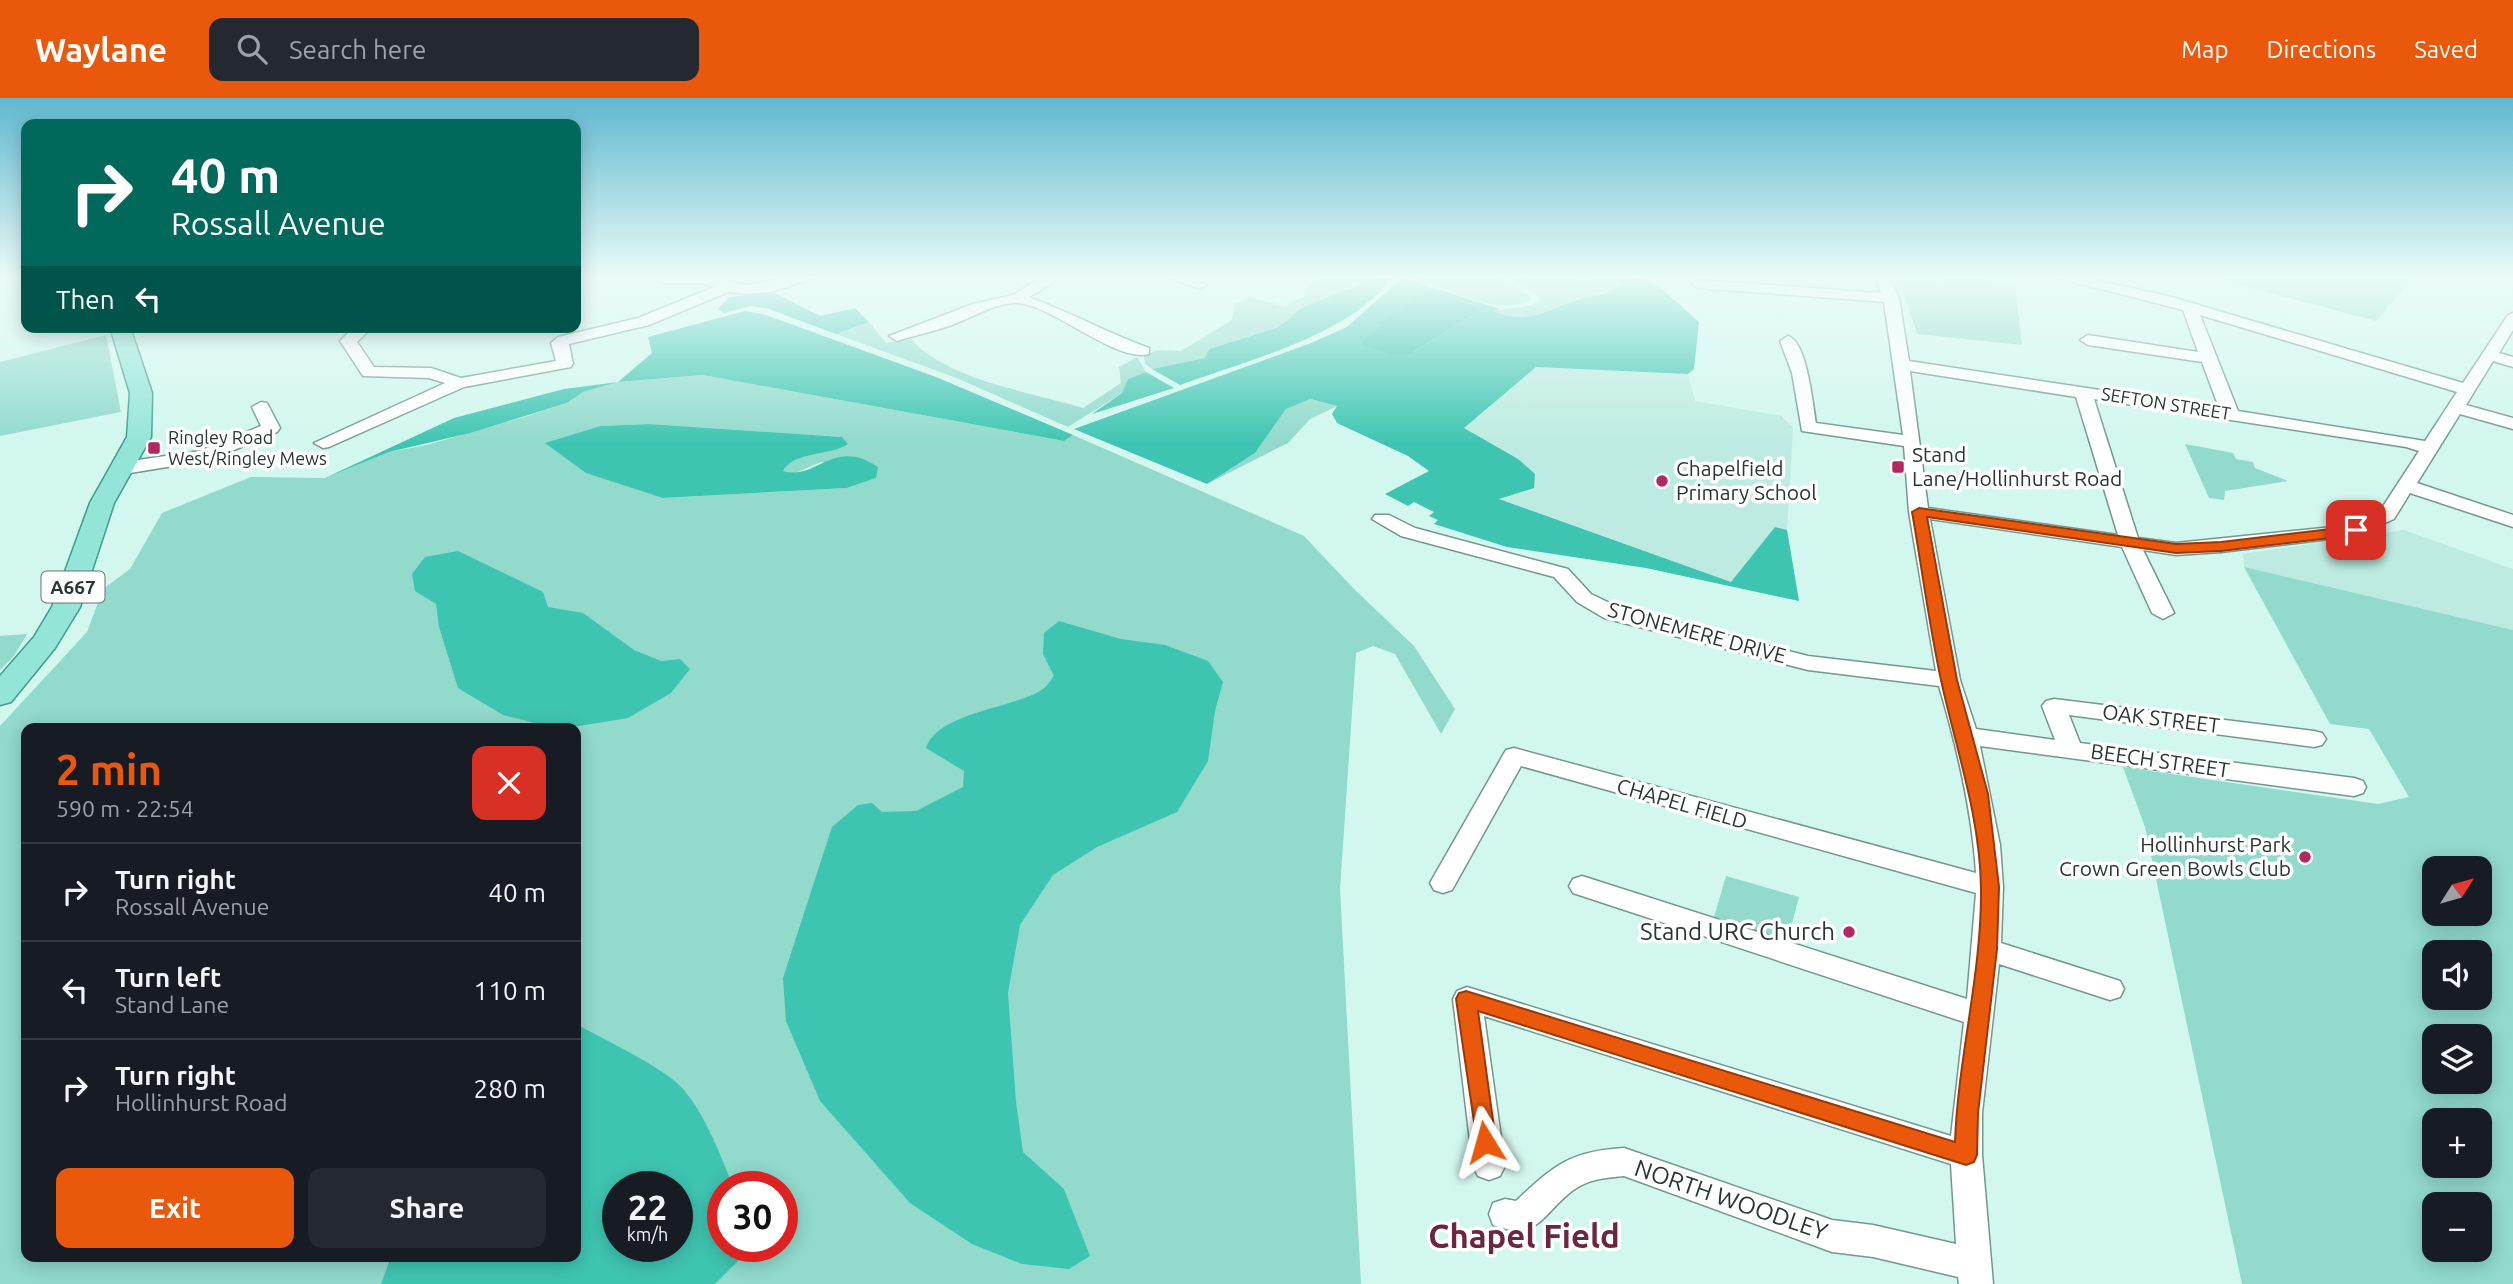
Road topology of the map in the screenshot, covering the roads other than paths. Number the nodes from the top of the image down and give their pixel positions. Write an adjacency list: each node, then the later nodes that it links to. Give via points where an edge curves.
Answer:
1 (600, 332): 18 (street, via 559,343 572,363)
2 (910, 332): 10 (street)
3 (1092, 332): 13 (street)
4 (1895, 332): 17 (street)
5 (2198, 332): 15 (street)
6 (2277, 332): 19 (street)
7 (2504, 332): 14 (street)
8 (122, 333): 28 (main road, A667, via 141,393 139,437)
9 (357, 333): 18 (street, via 348,341 369,372 432,373)
10 (897, 336)
11 (2088, 340): 15 (street)
12 (1788, 341): 26 (street, via 1800,373 1808,427)
13 (1143, 351)
14 (2489, 355): 16 (street); 19 (street)
15 (2206, 358): 23 (street)
16 (2513, 362)
17 (1901, 365): 20 (street, SEFTON STREET); 26 (street)
18 (460, 383): 25 (street)
19 (2468, 390): 22 (street)
20 (2083, 392): 23 (street, SEFTON STREET); 33 (street)
21 (261, 407): 28 (street, via 271,428 204,456)
22 (2455, 407): 24 (street); 27 (street)
23 (2230, 414): 27 (street, SEFTON STREET)
24 (2513, 424)
25 (328, 438)
26 (1913, 442): 30 (street)
27 (2429, 448): 29 (street)
28 (124, 468): 36 (main road, A667, via 102,503 66,607 45,642)
29 (2407, 486): 32 (street); 33 (street, via 2387,515 2356,530 2221,547 2176,549)
30 (1919, 512): 33 (street); 35 (street)
31 (1382, 519): 35 (street, STONEMERE DRIVE, via 1408,532 1561,573 1584,598 1612,613 1808,663)
32 (2513, 521)
33 (2130, 543): 34 (street)
34 (2163, 613)
35 (1949, 680): 37 (street)
36 (0, 695)
37 (1966, 736): 39 (street, BEECH STREET); 43 (street, via 1979,794)
38 (2314, 739): 39 (street, OAK STREET, via 2054,706)
39 (2070, 749): 40 (street, BEECH STREET)
40 (2354, 787)
41 (1443, 883): 43 (street, CHAPEL FIELD, via 1514,756)
42 (1582, 886): 46 (street)
43 (1990, 887): 44 (street)
44 (1987, 949): 45 (street); 46 (street)
45 (2110, 989)
46 (1979, 1015): 47 (street)
47 (1966, 1155): 48 (street, via 1466,999); 50 (street)
48 (1489, 1166)
49 (1504, 1214): 50 (street, NORTH WOODLEY, via 1522,1217 1561,1180 1591,1164 1624,1162 1832,1236 1873,1241)
50 (1975, 1274)

